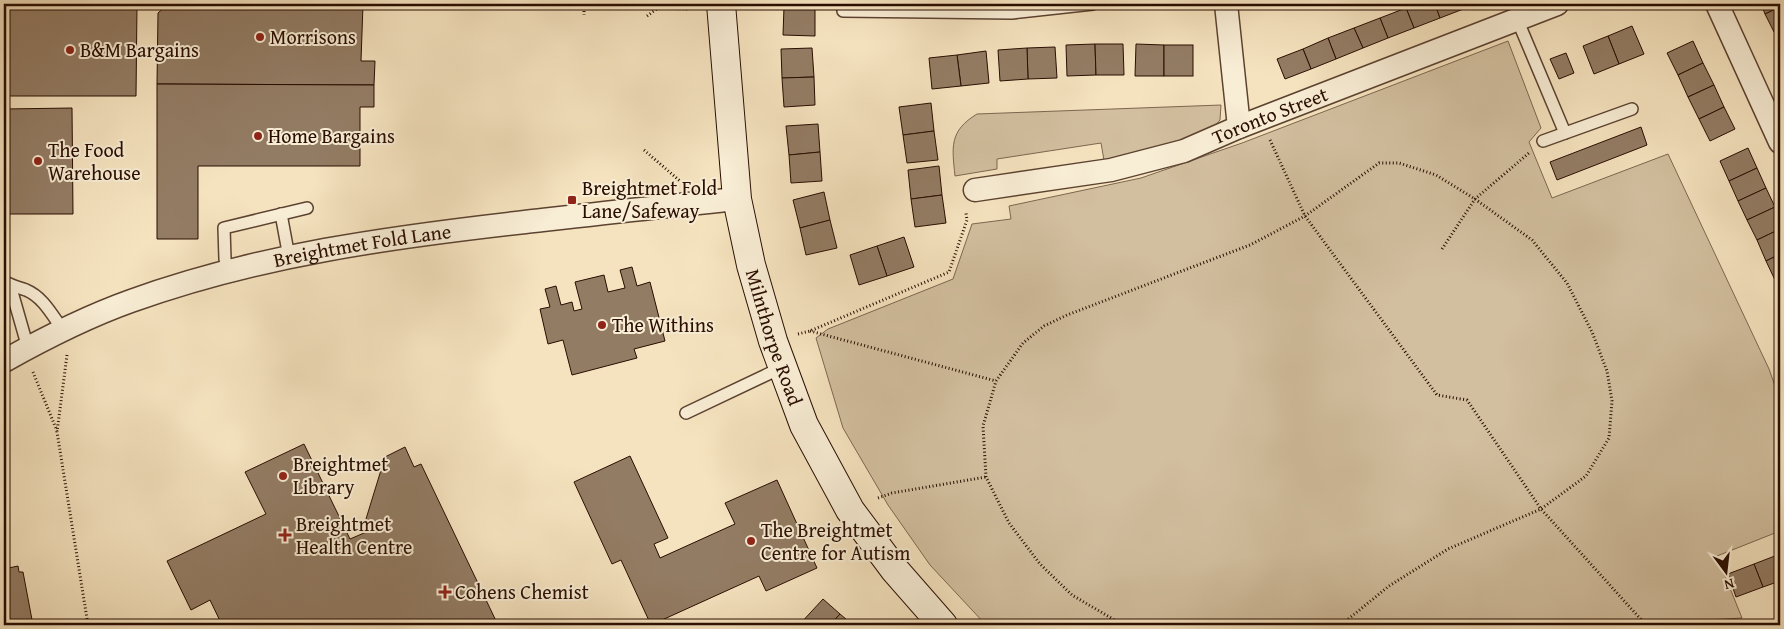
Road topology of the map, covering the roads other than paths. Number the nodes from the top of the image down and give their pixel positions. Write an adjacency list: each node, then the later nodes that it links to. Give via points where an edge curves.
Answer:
1 (721, 4): 11 (street, Milnthorpe Road)
2 (740, 4): 11 (street)
3 (1093, 4): 8 (lane)
4 (1227, 4): 13 (street)
5 (1557, 4): 10 (street, Toronto Street)
6 (1716, 4): 16 (street)
7 (700, 6): 11 (street)
8 (1012, 8): 9 (lane)
9 (843, 10)
10 (1517, 19): 13 (street, Toronto Street); 14 (lane)
11 (726, 74): 18 (street, Milnthorpe Road)
12 (1632, 109): 14 (lane)
13 (1239, 127): 17 (street, Toronto Street, via 1184,151 1111,170)
14 (1565, 133): 15 (lane)
15 (1543, 141)
16 (1780, 142)
17 (975, 190)
18 (737, 199): 21 (street, Breightmet Fold Lane, via 421,233); 27 (street, Milnthorpe Road, via 751,265)
19 (307, 208): 20 (lane)
20 (281, 214): 21 (lane); 22 (lane, via 224,228)
21 (289, 257): 22 (street, Breightmet Fold Lane)
22 (228, 271): 24 (street, Breightmet Fold Lane, via 129,301)
23 (7, 283): 24 (lane, via 41,299); 25 (lane)
24 (68, 327): 25 (street, Breightmet Fold Lane)
25 (30, 358): 26 (street, Breightmet Fold Lane)
26 (4, 361)
27 (783, 367): 28 (lane); 29 (street, Milnthorpe Road, via 804,426 850,510)
28 (686, 413)
29 (940, 624)

